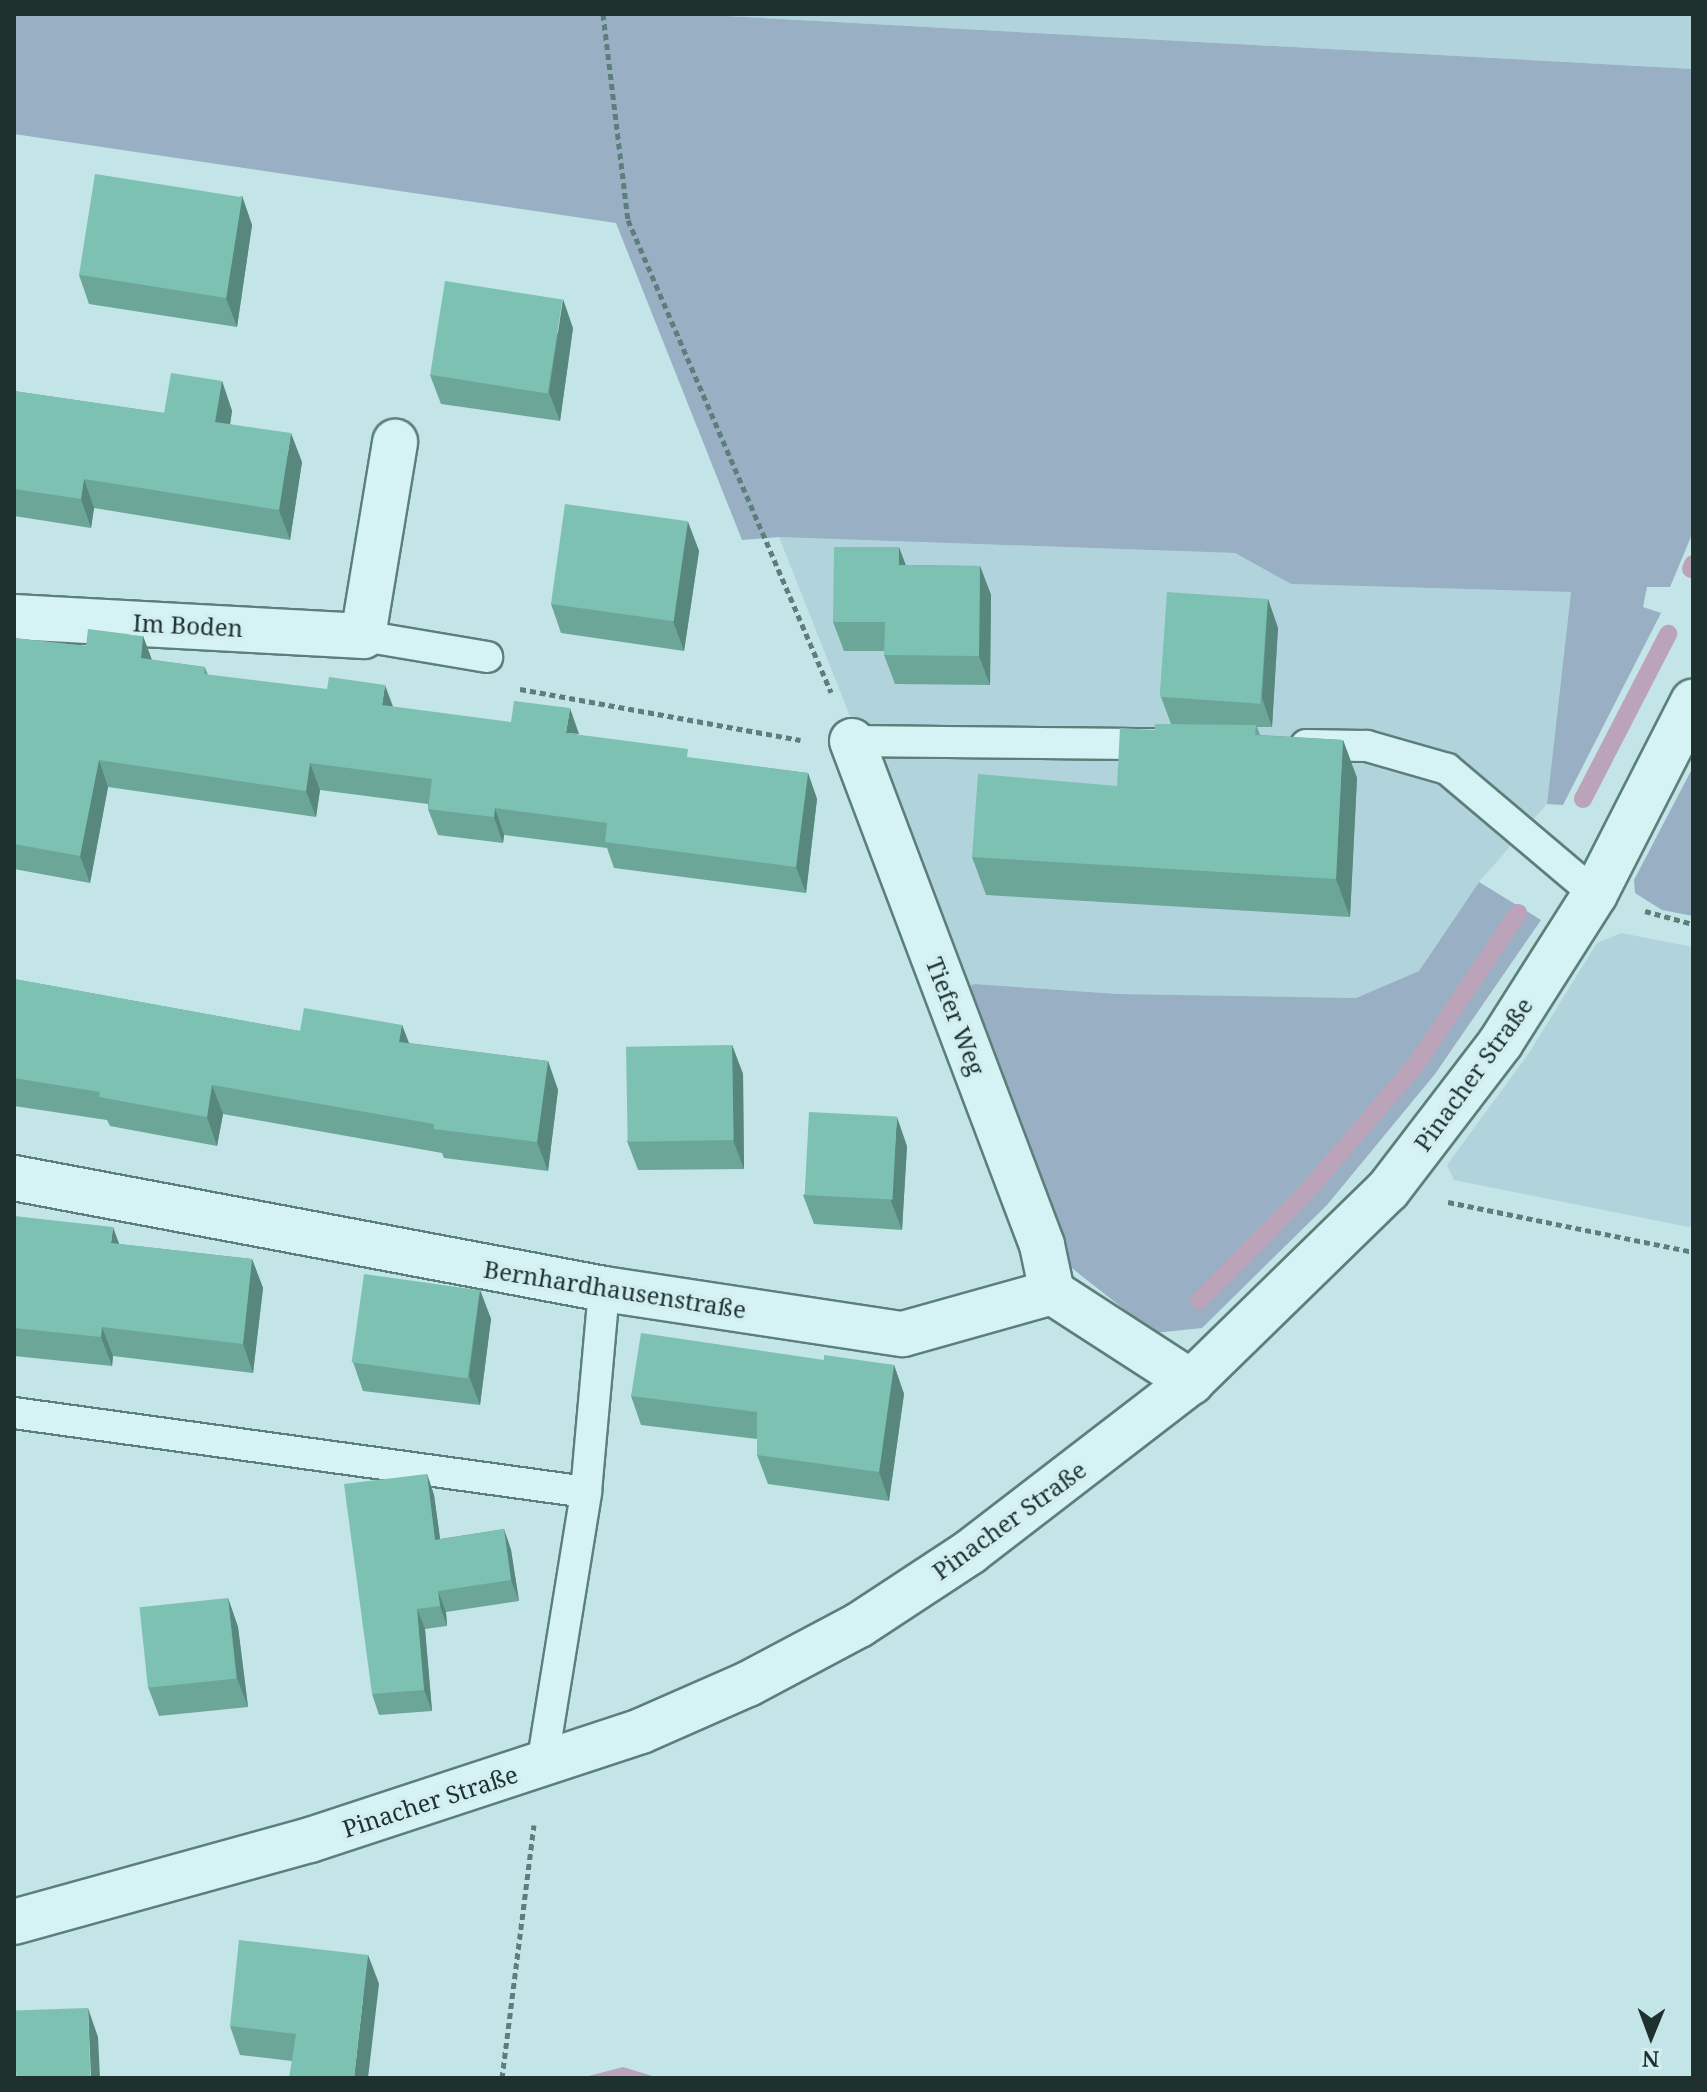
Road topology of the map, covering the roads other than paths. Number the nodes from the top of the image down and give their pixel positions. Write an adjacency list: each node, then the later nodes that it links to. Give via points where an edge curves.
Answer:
1 (395, 442): 3 (street)
2 (14, 617): 3 (street, Im Boden)
3 (363, 636): 4 (lane, Im Boden)
4 (487, 657)
5 (1693, 702): 9 (street, Pinacher Straße)
6 (852, 741): 7 (lane); 12 (street, Tiefer Weg, via 1042,1245)
7 (1195, 744)
8 (1273, 745): 9 (lane, via 1367,746 1447,769)
9 (1595, 894): 13 (street, Pinacher Straße, via 1501,1042 1388,1190)
10 (14, 1178): 11 (street, Bernhardhausenstraße)
11 (604, 1289): 12 (street, Bernhardhausenstraße, via 903,1334); 15 (lane)
12 (1052, 1292): 13 (street)
13 (1191, 1382): 16 (street, Pinacher Straße, via 970,1552 859,1625 748,1684 641,1731)
14 (14, 1413): 15 (lane)
15 (586, 1492): 16 (lane)
16 (542, 1765): 17 (street, Pinacher Straße, via 310,1840)
17 (14, 1922)

